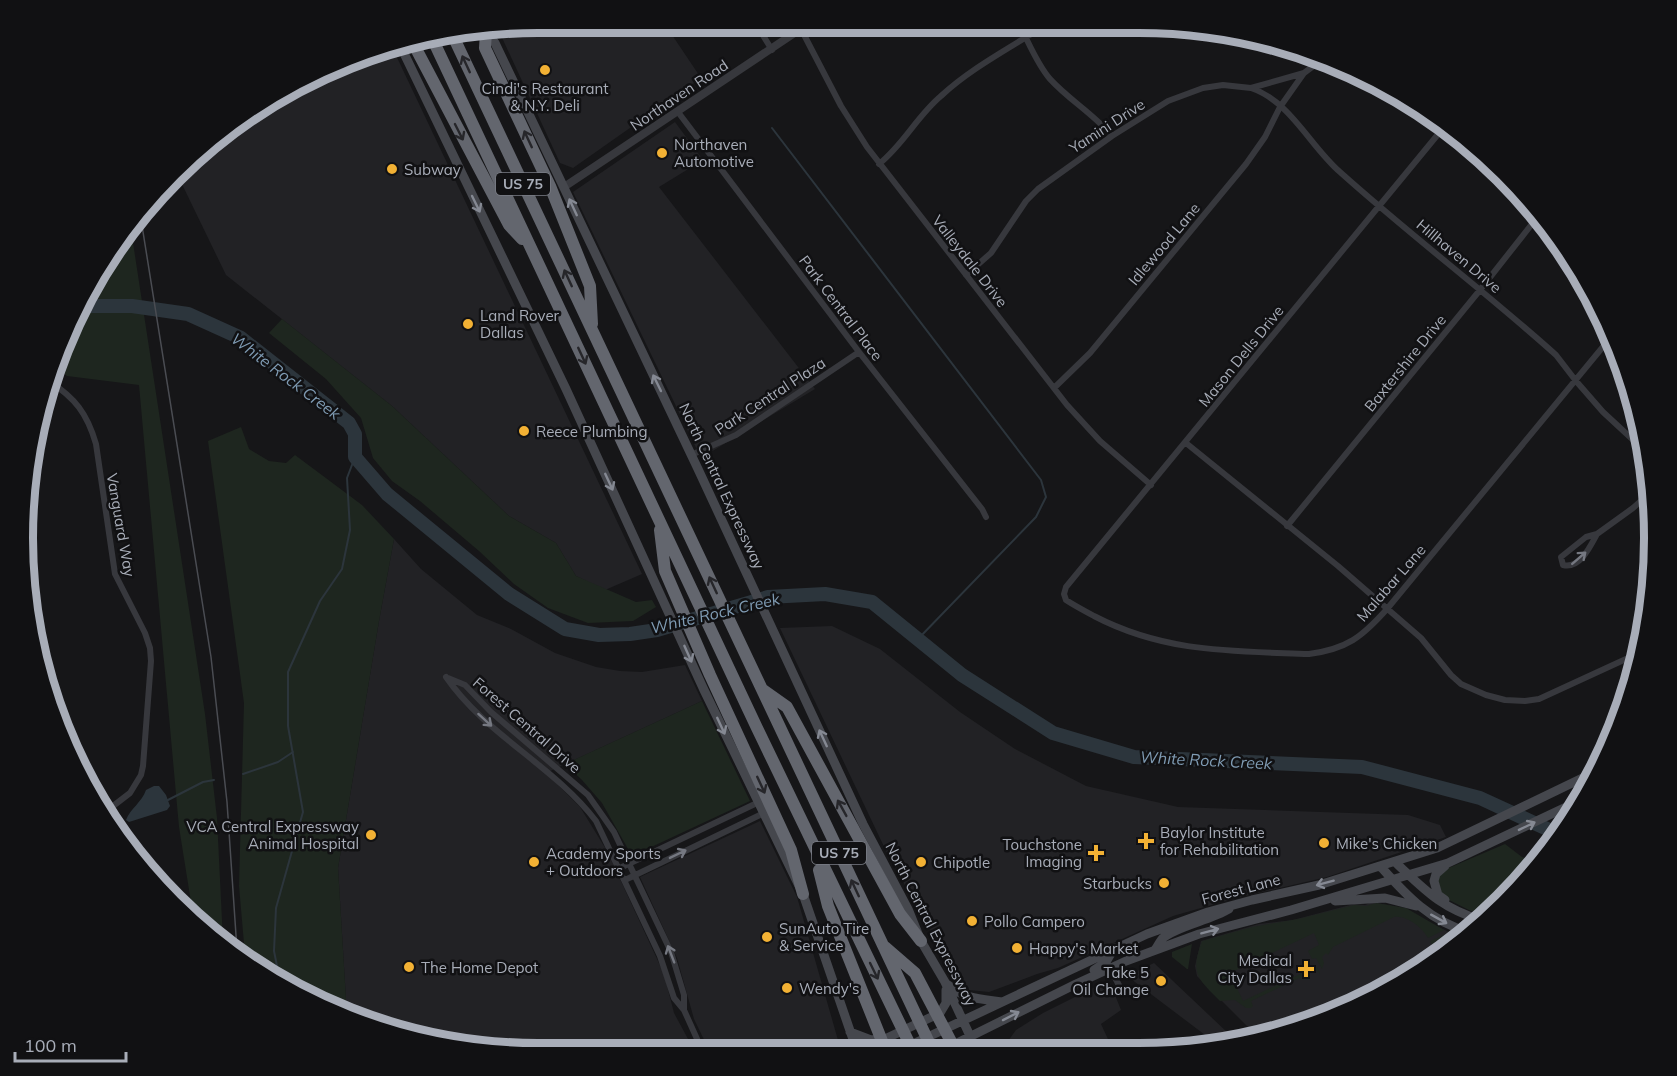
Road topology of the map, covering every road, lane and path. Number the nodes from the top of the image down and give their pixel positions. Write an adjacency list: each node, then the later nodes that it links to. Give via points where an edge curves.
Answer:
1 (762, 33): 12 (street)
2 (796, 33): 12 (street, Northaven Road)
3 (808, 33): 21 (street, Valleydale Drive, via 841,106)
4 (1024, 33): 8 (street)
5 (1034, 33): 8 (street)
6 (489, 35): 22 (main road, North Central Expressway)
7 (486, 36): 28 (highway, one-way to 7, via 590,286 550,186 485,48)
8 (1026, 38): 20 (street, via 1048,77); 21 (street, via 942,95)
9 (455, 40): 28 (highway, US 75, one-way to 9)
10 (434, 44): 25 (highway, US 75)
11 (416, 48): 25 (highway, one-way to 25, via 509,225)
12 (772, 50): 18 (street, Northaven Road)
13 (403, 51): 50 (main road, one-way to 50, via 566,389)
14 (1315, 65): 15 (street, Yamini Drive)
15 (1304, 73): 16 (street, Yamini Drive); 17 (street, Yamini Drive)
16 (1251, 88): 17 (street, Hillhaven Drive); 20 (street, Yamini Drive, via 1223,85 1185,93)
17 (1280, 107): 23 (street, Hillhaven Drive, via 1331,164); 33 (street, Idlewood Lane, via 1250,159 1090,352)
18 (678, 112): 22 (street, Northaven Road); 30 (street, Park Central Place)
19 (1440, 132): 23 (street, Mason Dells Drive)
20 (1112, 136): 26 (street, Yamini Drive, via 1038,189 991,253)
21 (879, 164): 26 (street, Valleydale Drive)
22 (564, 187): 36 (main road, North Central Expressway, one-way to 22)
23 (1380, 206): 27 (street, Hillhaven Drive); 34 (street, Mason Dells Drive)
24 (1533, 222): 27 (street, Baxtershire Drive)
25 (530, 246): 39 (highway, US 75, one-way to 39)
26 (966, 275): 33 (street, Valleydale Drive)
27 (1480, 290): 31 (street, Hillhaven Drive, via 1556,355); 41 (street, Baxtershire Drive)
28 (593, 331): 46 (highway, US 75, one-way to 28)
29 (1605, 344): 31 (street, Malabar Lane)
30 (859, 352): 36 (street, Park Central Plaza, via 736,435); 40 (street, Park Central Place)
31 (1576, 381): 35 (street, Hillhaven Drive); 44 (street, Malabar Lane)
32 (56, 387): 51 (street, Vanguard Way, via 76,403 91,426 115,574 150,648 143,766 137,783)
33 (1054, 388): 37 (street, Valleydale Drive, via 1100,441)
34 (1186, 442): 37 (street, Mason Dells Drive); 41 (street)
35 (1634, 442)
36 (691, 455): 71 (main road, North Central Expressway, one-way to 36)
37 (1151, 484): 43 (street, Mason Dells Drive, via 1066,587)
38 (1643, 500): 42 (street)
39 (658, 517): 54 (highway, US 75); 64 (highway, one-way to 64, via 665,571 790,850)
40 (986, 517)
41 (1287, 526): 44 (street)
42 (1597, 534): 42 (street, one-way to 42, via 1586,537 1561,557 1563,565 1577,562)
43 (1068, 602): 44 (street, Malabar Lane, via 1116,626 1178,646 1309,654 1345,646 1370,628)
44 (1387, 609): 45 (street, via 1421,638 1461,684 1504,700 1525,701 1553,694)
45 (1630, 658)
46 (762, 689): 71 (highway, one-way to 46, via 900,914 787,707); 72 (highway, US 75, one-way to 46)
47 (562, 771): 48 (street); 48 (street, Forest Central Drive, one-way to 48, via 465,685 446,677 484,720); 56 (street, Forest Central Drive, via 604,815)
48 (555, 778): 59 (street, Forest Central Drive, via 596,821)
49 (1583, 778): 55 (main road, Forest Lane, via 1437,848)
50 (757, 803): 53 (main road); 56 (street)
51 (111, 807)
52 (1566, 808): 57 (main road, one-way to 52)
53 (762, 814): 60 (street, one-way to 53); 64 (main road)
54 (812, 843): 87 (highway, via 828,906); 88 (highway, US 75, one-way to 88)
55 (1395, 862): 58 (main road, Forest Lane); 61 (main road)
56 (629, 863): 59 (street); 60 (street, Forest Central Drive)
57 (1448, 863): 61 (main road); 68 (main road, via 1436,874 1434,886 1438,895)
58 (1381, 867): 63 (main road); 66 (main road, Forest Lane, one-way to 66)
59 (620, 868): 62 (street, Forest Central Drive)
60 (635, 875): 62 (street); 81 (street, Forest Central Drive, one-way to 60, via 684,995 671,952)
61 (1410, 876): 63 (main road); 68 (main road, via 1444,905)
62 (625, 880): 81 (street, Forest Central Drive, via 660,956 674,998)
63 (1392, 880): 65 (main road); 67 (main road)
64 (803, 894): 83 (main road)
65 (1317, 902): 67 (main road, via 1385,898); 74 (main road, one-way to 65)
66 (1239, 903): 73 (main road, Forest Lane); 74 (main road, via 1170,933)
67 (1418, 907): 70 (main road, one-way to 70)
68 (1464, 914): 69 (main road)
69 (1473, 917)
70 (1459, 928)
71 (921, 941): 77 (main road, North Central Expressway)
72 (881, 944): 90 (highway, US 75); 91 (highway, via 915,973)
73 (1114, 948): 75 (main road); 78 (main road, via 1106,962); 80 (main road, Forest Lane)
74 (1155, 950): 75 (main road)
75 (1126, 961): 76 (main road)
76 (1110, 968): 78 (main road); 79 (street)
77 (945, 982): 80 (main road, via 960,995); 82 (main road, North Central Expressway); 83 (main road, via 946,1004 935,1016 878,1041)
78 (1076, 984): 84 (main road, one-way to 78)
79 (1122, 991)
80 (1002, 1002): 82 (main road, Forest Lane)
81 (684, 1010): 85 (street, Forest Central Drive)
82 (963, 1021): 84 (main road, North Central Expressway); 89 (main road, Forest Lane)
83 (850, 1032): 86 (main road)
84 (970, 1037): 92 (main road); 93 (main road, North Central Expressway)
85 (699, 1043)
86 (853, 1043)
87 (883, 1043)
88 (909, 1043)
89 (915, 1043)
90 (929, 1043)
91 (952, 1043)
92 (958, 1043)
93 (973, 1043)

